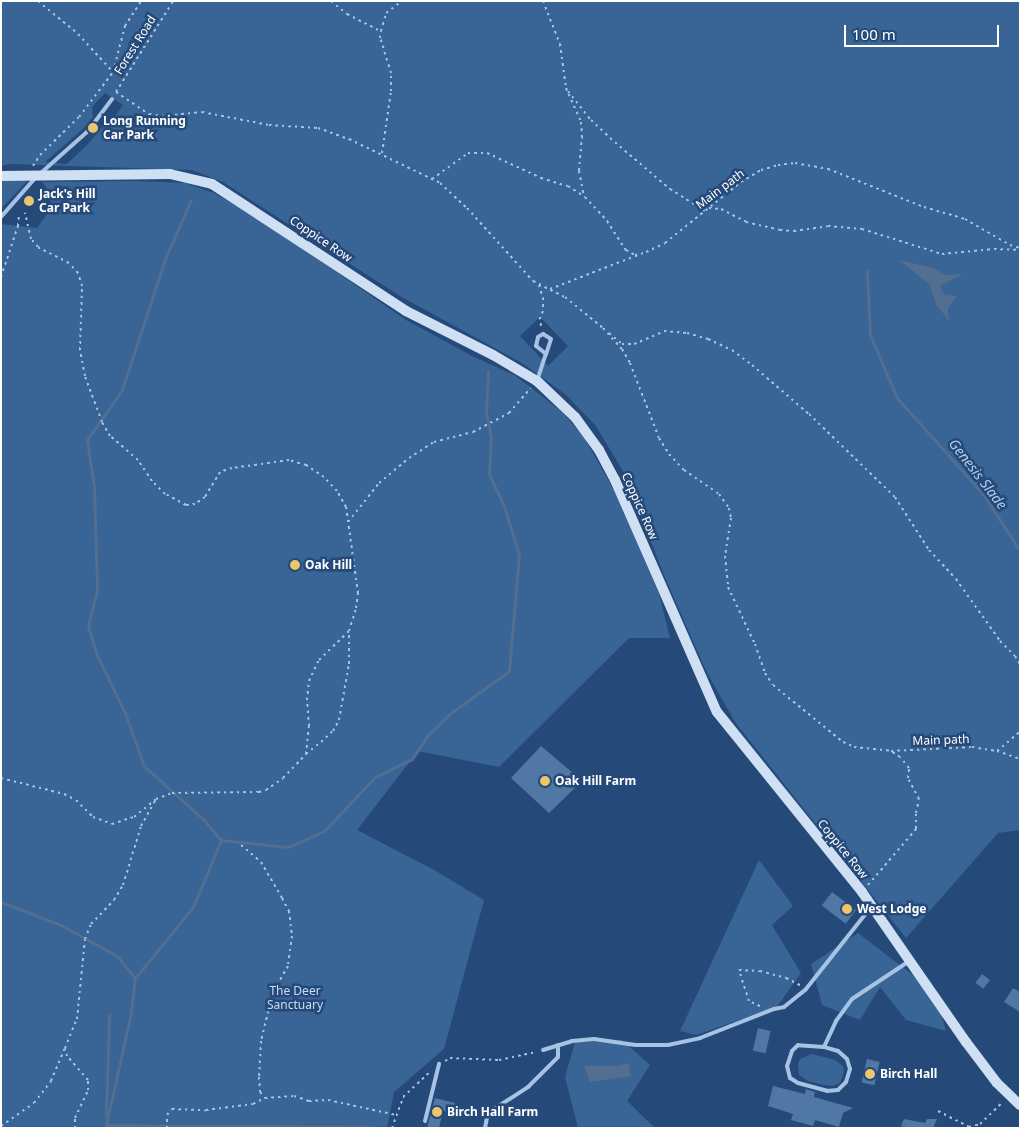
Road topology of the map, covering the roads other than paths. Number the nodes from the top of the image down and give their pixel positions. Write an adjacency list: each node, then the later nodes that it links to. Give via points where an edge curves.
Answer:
1 (112, 99): 2 (lane, via 88,131)
2 (34, 175): 3 (main road, Coppice Row); 4 (lane); 6 (main road, Coppice Row, via 170,174 212,184 406,311)
3 (1, 176)
4 (1, 216)
5 (546, 354): 5 (lane, via 536,346 538,337 543,334 552,339); 6 (lane)
6 (537, 381): 7 (main road, Coppice Row, via 575,417 599,450 717,712)
7 (871, 907): 8 (main road, Coppice Row); 9 (lane, via 806,989 784,1007 700,1038 668,1045 594,1040)
8 (908, 961): 10 (lane, via 852,999 836,1021); 13 (main road, Coppice Row, via 966,1042)
9 (558, 1045): 11 (lane); 15 (lane, via 558,1058 528,1087 488,1113)
10 (824, 1047): 10 (lane, via 838,1051 847,1059 850,1069 846,1082 838,1090 798,1083 790,1078 787,1066 792,1051 798,1046)
11 (542, 1050)
12 (439, 1064): 14 (lane)
13 (1020, 1105)
14 (425, 1121)
15 (485, 1128)

